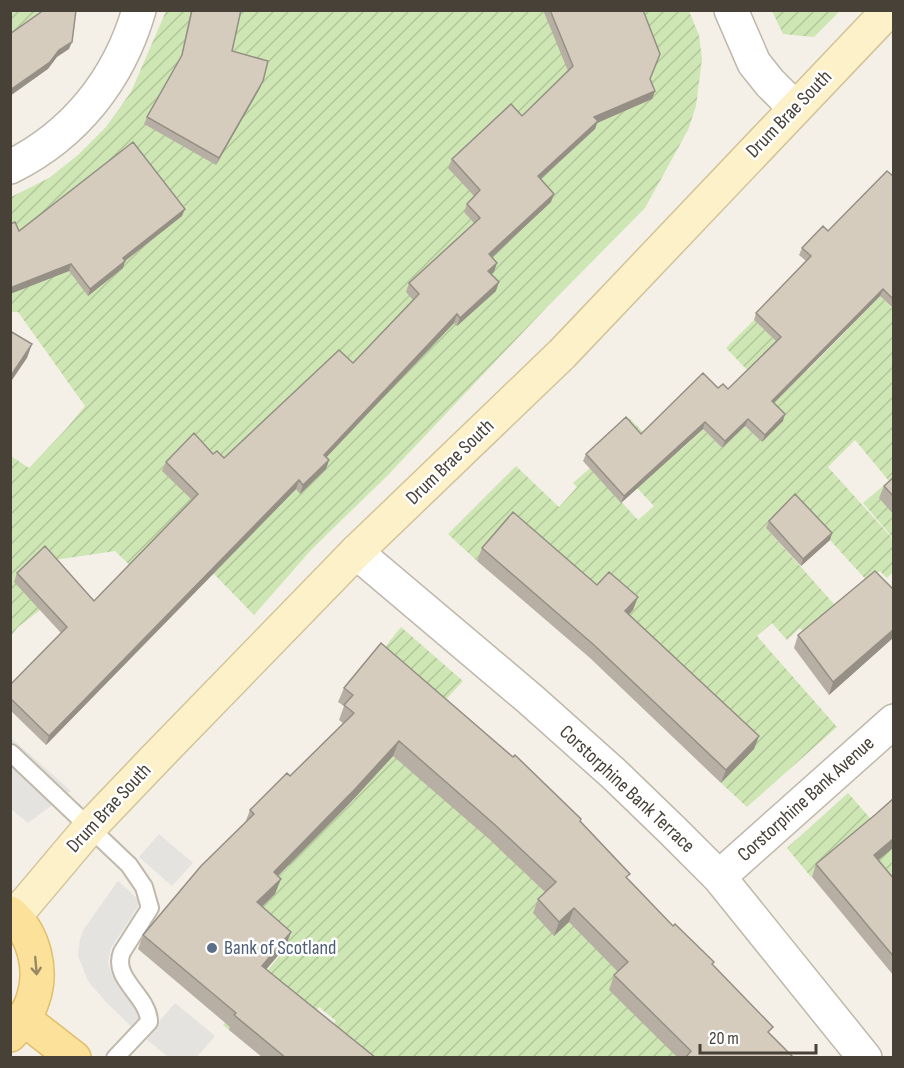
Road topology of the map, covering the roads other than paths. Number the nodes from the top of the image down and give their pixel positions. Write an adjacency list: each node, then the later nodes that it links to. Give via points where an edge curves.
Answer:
1 (139, 10): 5 (street, via 122,56 96,97 61,134)
2 (731, 10): 4 (street, via 754,63)
3 (889, 10): 4 (main road, Drum Brae South)
4 (795, 108): 6 (main road, Drum Brae South, via 562,354)
5 (10, 167)
6 (356, 552): 9 (main road, Drum Brae South); 10 (street, Corstorphine Bank Terrace, via 614,774)
7 (894, 721): 10 (street, Corstorphine Bank Avenue)
8 (10, 753): 9 (lane)
9 (90, 827): 11 (main road, Drum Brae South); 14 (lane, via 135,871 150,908 119,960 122,974 147,1008 149,1022)
10 (719, 878): 15 (street, Corstorphine Bank Terrace)
11 (13, 914): 12 (main road, one-way to 12, via 28,934 38,977 33,999)
12 (17, 1027): 13 (main road)
13 (74, 1058)
14 (115, 1058)
15 (865, 1058)

